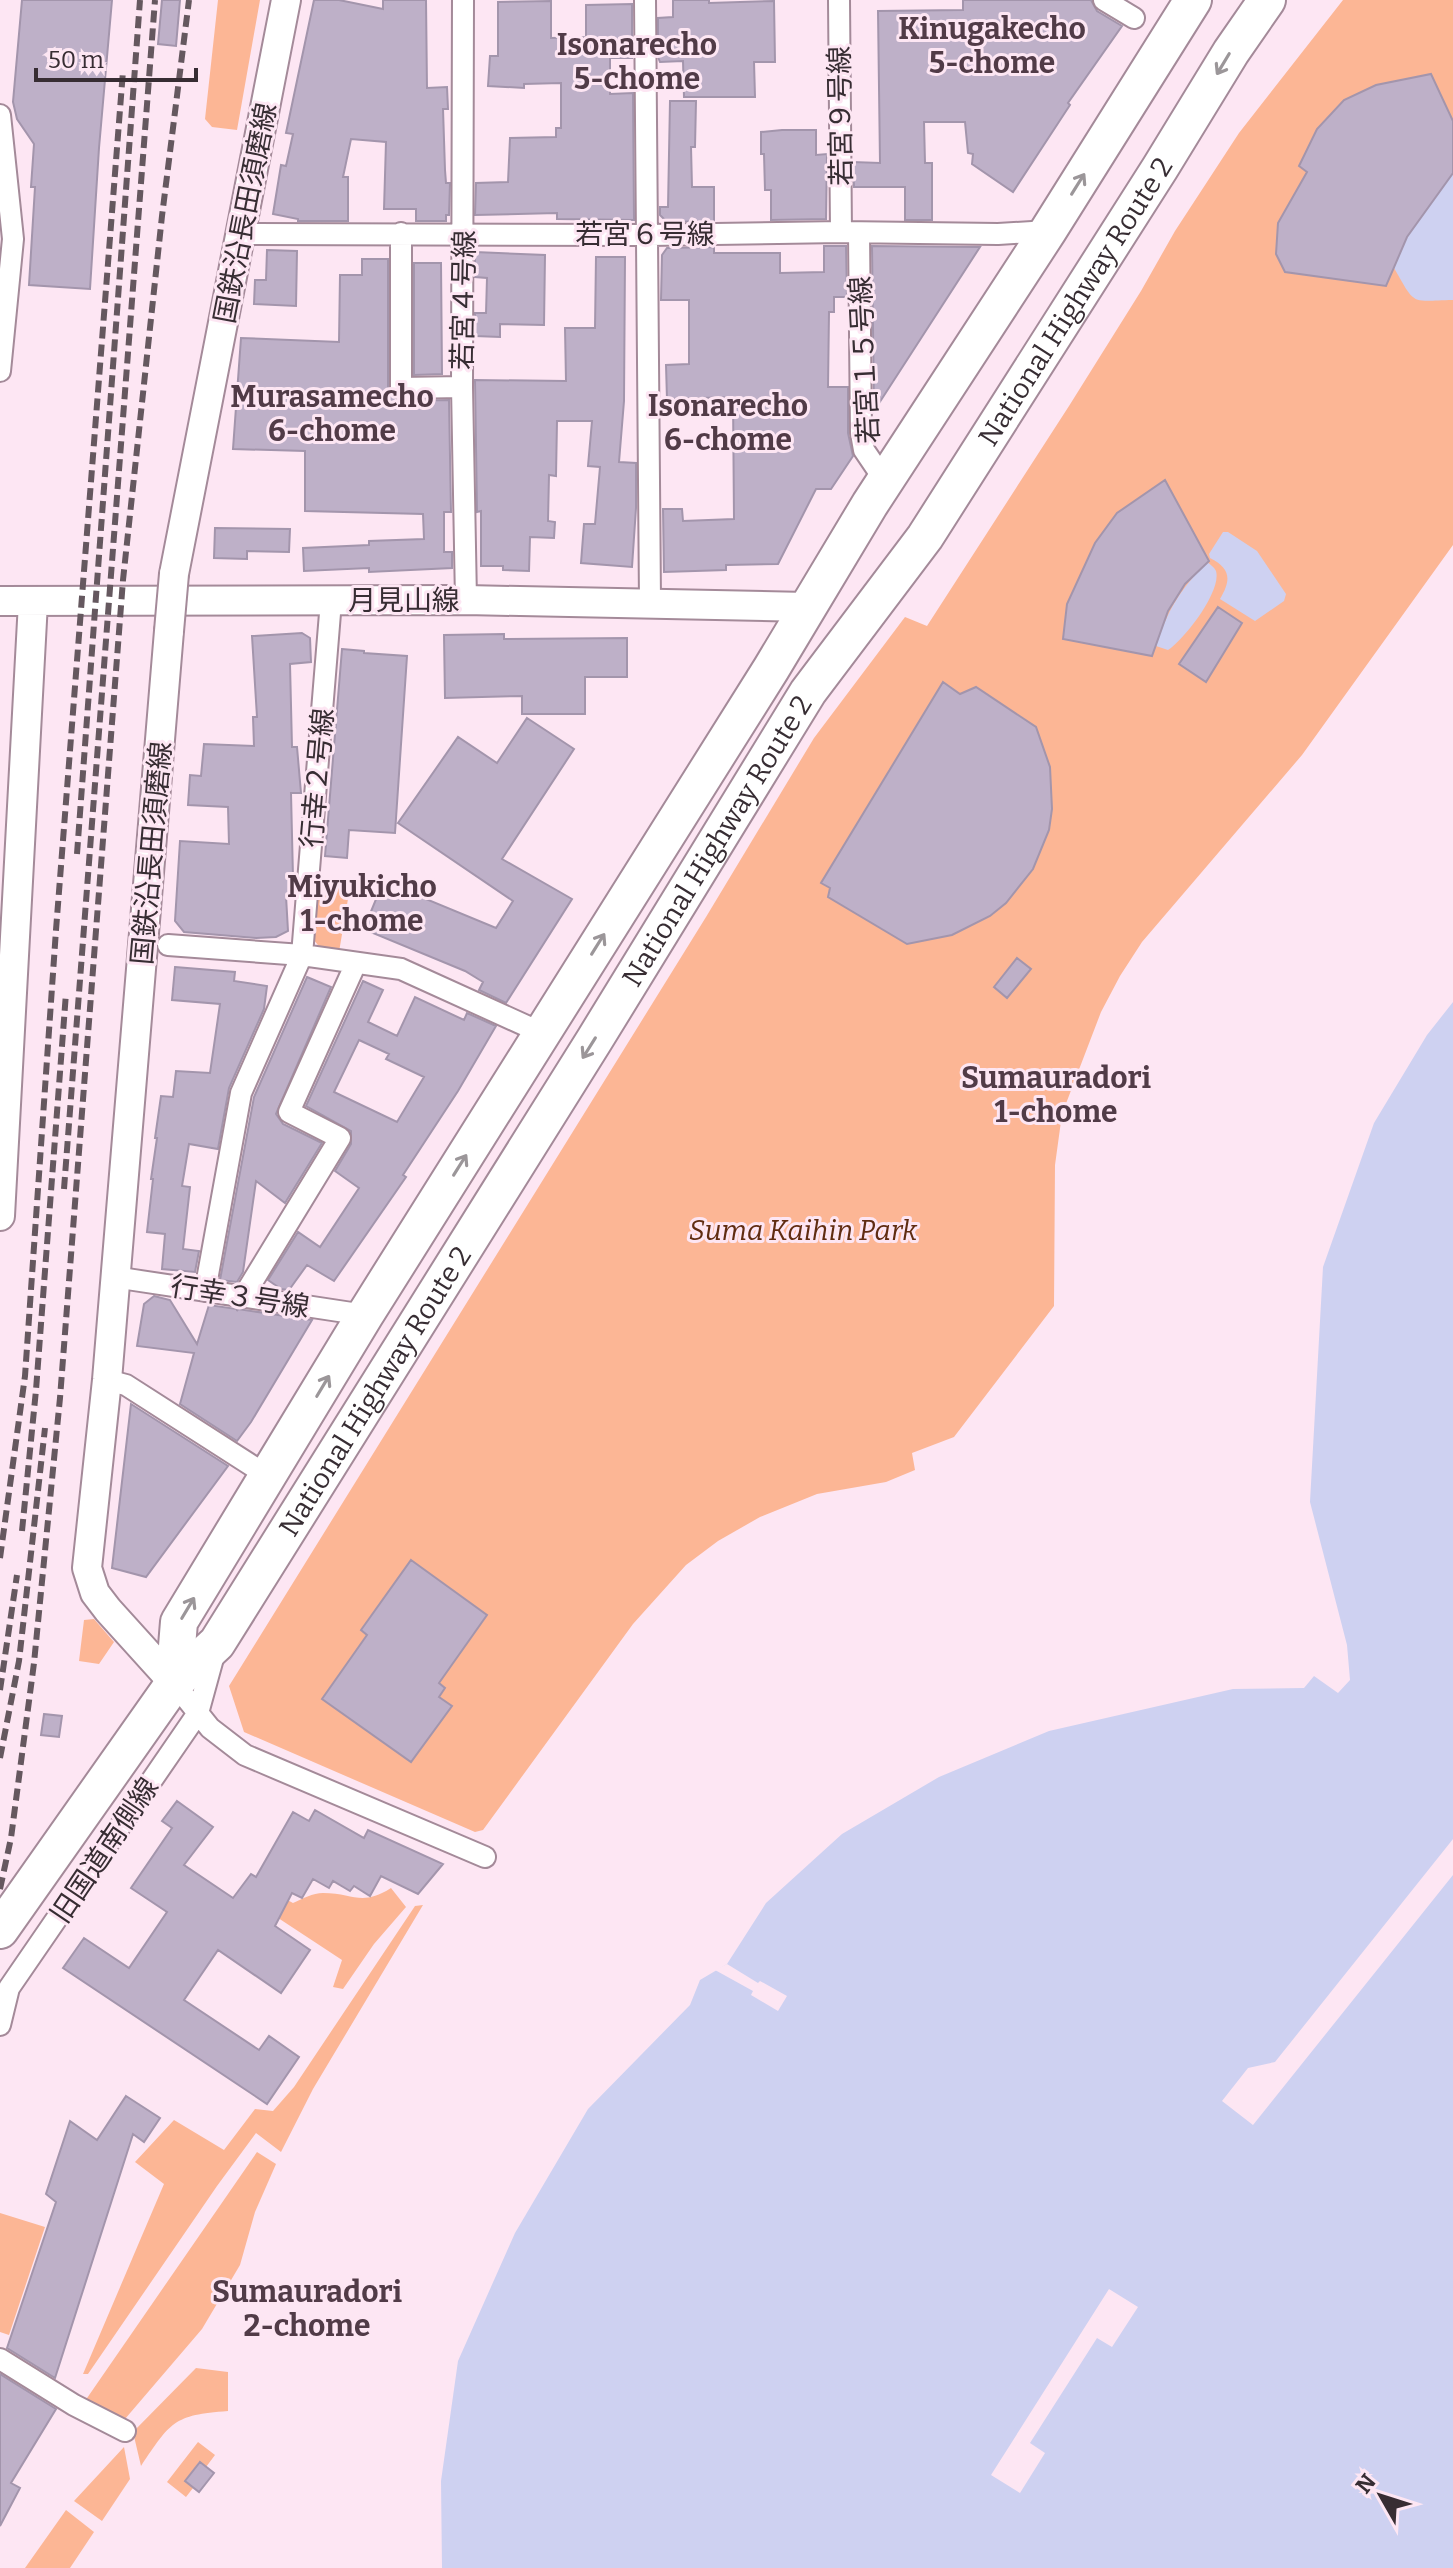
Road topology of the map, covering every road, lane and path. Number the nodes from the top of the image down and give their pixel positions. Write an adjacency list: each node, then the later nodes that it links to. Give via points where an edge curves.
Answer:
1 (286, 0): 13 (street, 国鉄沿長田須磨線)
2 (463, 0): 14 (street, 若宮４号線)
3 (645, 0): 15 (street)
4 (839, 0): 11 (street, 若宮９号線)
5 (1104, 0): 8 (street)
6 (1193, 0): 10 (highway, National Highway Route 2, one-way to 6)
7 (1267, 0): 17 (highway, National Highway Route 2, one-way to 17)
8 (1134, 18)
9 (0, 115): 16 (street)
10 (1048, 231): 11 (street, 若宮６号線); 20 (highway, National Highway Route 2)
11 (850, 232): 15 (street, 若宮６号線); 20 (street, 若宮１５号線, via 861,433 864,450)
12 (401, 233): 13 (street, 若宮６号線); 14 (street, 若宮６号線); 19 (street, via 401,388)
13 (242, 234): 34 (street, 国鉄沿長田須磨線, bridge, via 174,574)
14 (464, 234): 15 (street, 若宮６号線); 19 (street, 若宮４号線)
15 (649, 235): 24 (street)
16 (6, 239): 18 (street)
17 (1057, 330): 26 (highway, via 1021,361 991,400 883,565 854,597); 27 (highway, National Highway Route 2, via 925,537)
18 (0, 371)
19 (462, 387): 21 (street, 若宮４号線)
20 (885, 481): 26 (highway, National Highway Route 2)
21 (466, 600): 23 (street, 月見山線); 24 (street, 月見山線)
22 (0, 601): 25 (street, 月見山線)
23 (331, 601): 25 (street, 月見山線); 30 (street, 行幸２号線)
24 (650, 601): 26 (street, 月見山線)
25 (33, 602): 28 (street)
26 (807, 607): 27 (highway); 32 (highway, National Highway Route 2, one-way to 26)
27 (823, 673): 40 (highway, National Highway Route 2, one-way to 40)
28 (8, 927): 33 (street)
29 (168, 945): 30 (street)
30 (302, 955): 31 (street); 35 (street, 行幸２号線, via 241,1093)
31 (356, 963): 32 (street, via 401,969); 36 (street, via 289,1112 340,1138)
32 (542, 1033): 37 (highway, National Highway Route 2, one-way to 32)
33 (0, 1216)
34 (114, 1277): 35 (street, 行幸３号線); 38 (street, 国鉄沿長田須磨線)
35 (205, 1291): 36 (street, 行幸３号線)
36 (243, 1297): 37 (street, 行幸３号線)
37 (365, 1315): 39 (highway, National Highway Route 2, one-way to 37)
38 (107, 1380): 39 (street, via 126,1385); 41 (street, 国鉄沿長田須磨線, via 87,1568 95,1593)
39 (268, 1476): 41 (highway, National Highway Route 2, one-way to 39, via 179,1622)
40 (217, 1643): 41 (highway, National Highway Route 2); 42 (street, 旧国道南側線)
41 (174, 1683): 42 (street); 44 (highway, National Highway Route 2)
42 (198, 1713): 43 (street, via 245,1755); 45 (street, 旧国道南側線, via 9,1988)
43 (485, 1857)
44 (0, 1930)
45 (0, 2025)
46 (0, 2359): 47 (street)
47 (125, 2431)

